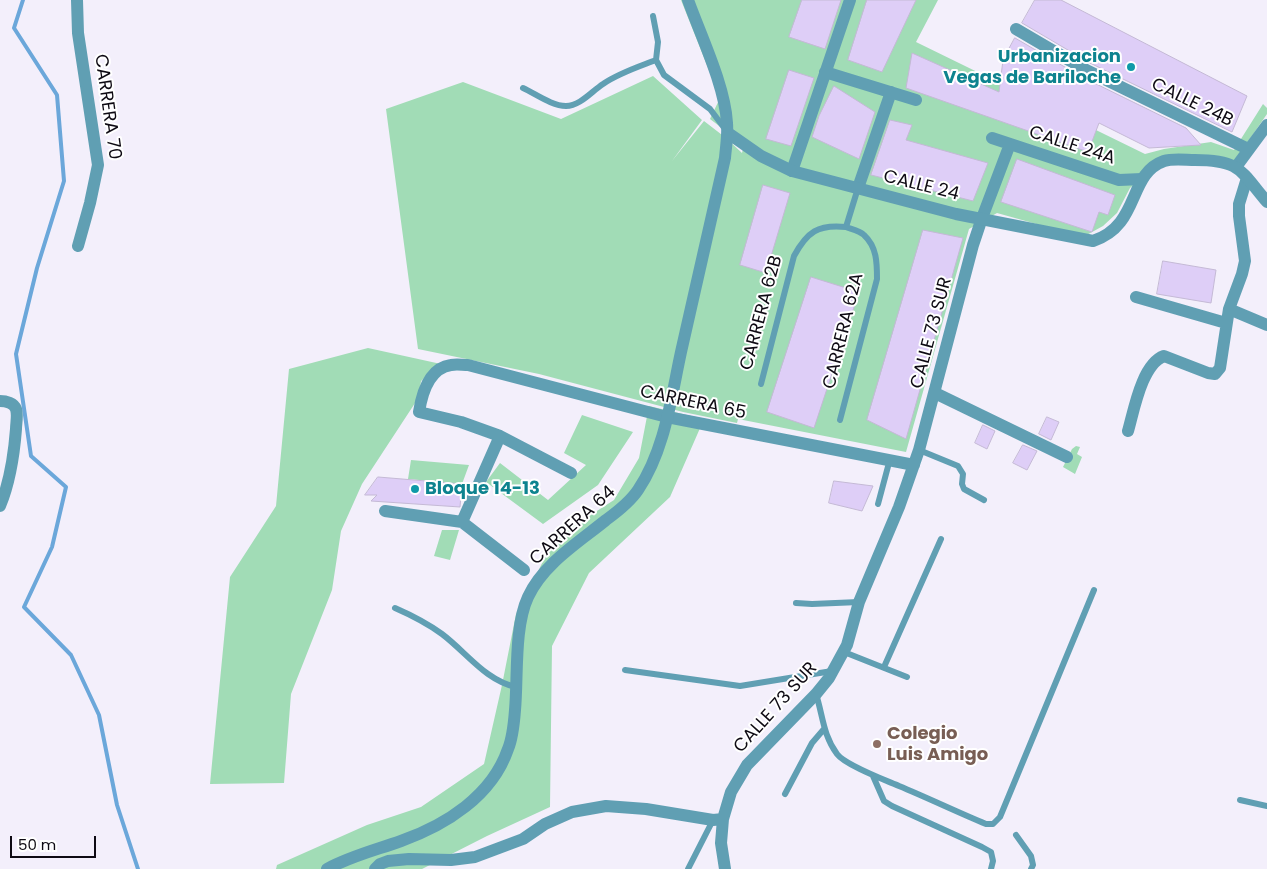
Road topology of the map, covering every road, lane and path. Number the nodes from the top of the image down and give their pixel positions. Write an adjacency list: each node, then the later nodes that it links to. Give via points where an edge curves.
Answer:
1 (77, 0): 24 (street, CARRERA 70, via 78,33 98,165)
2 (688, 0): 12 (street, CARRERA 64, via 719,85)
3 (850, 0): 7 (street)
4 (653, 16): 6 (lane, via 658,42)
5 (1016, 29): 15 (street, CALLE 24B, via 1086,70)
6 (656, 60): 8 (lane, via 625,72 568,106 558,105); 12 (lane, via 664,75 710,109)
7 (825, 72): 9 (street); 17 (street)
8 (523, 88)
9 (890, 92): 10 (street); 20 (street)
10 (916, 100)
11 (1267, 125): 15 (street)
12 (728, 133): 17 (street, CALLE 24, via 761,156); 32 (street, CARRERA 64)
13 (992, 138): 14 (street, CALLE 24A)
14 (1010, 144): 19 (street, CALLE 24A, via 1119,180); 22 (street, CALLE 73 SUR)
15 (1248, 149): 16 (street)
16 (1236, 167): 18 (street); 19 (street, via 1214,160 1166,160)
17 (792, 171): 20 (street, CALLE 24)
18 (1247, 178): 21 (street); 26 (street, via 1239,204 1245,261)
19 (1142, 179): 22 (street, CALLE 24, via 1125,218 1104,237 1092,240)
20 (858, 188): 22 (street, CALLE 24); 23 (lane)
21 (1267, 202)
22 (982, 218): 30 (street, CALLE 73 SUR)
23 (846, 226): 29 (lane, CARRERA 62B, via 830,225 817,229 802,241 794,256); 33 (lane, CARRERA 62A, via 863,234 878,261 877,279)
24 (78, 246)
25 (1136, 297): 27 (street)
26 (1229, 309): 27 (street); 28 (street)
27 (1226, 322): 34 (street, via 1220,368 1215,374 1164,356 1158,358 1147,372)
28 (1267, 325)
29 (761, 384)
30 (935, 393): 36 (street, CALLE 73 SUR); 37 (street)
31 (0, 400): 43 (street, via 13,405 17,415 15,449)
32 (667, 417): 35 (street, CARRERA 65, via 468,365 450,365 432,377 422,394 419,412); 38 (street, CARRERA 65); 57 (street, CARRERA 64, via 651,468 637,492 620,510 544,571 528,597 520,627)
33 (840, 420)
34 (1128, 431)
35 (500, 436): 40 (street); 45 (street)
36 (919, 450): 39 (street, CALLE 73 SUR); 41 (lane, via 958,466 963,474 964,489)
37 (1068, 457)
38 (890, 459): 39 (street, CARRERA 65); 42 (lane)
39 (914, 465): 49 (street, CALLE 73 SUR)
40 (571, 473)
41 (984, 500)
42 (878, 504)
43 (0, 506)
44 (385, 511): 45 (street)
45 (462, 522): 47 (street)
46 (941, 539): 53 (lane)
47 (524, 570)
48 (1094, 590): 60 (lane, via 1000,816 993,824 978,821)
49 (860, 602): 50 (lane); 52 (street, CALLE 73 SUR)
50 (796, 603)
51 (394, 608): 57 (lane, via 442,634 493,678)
52 (844, 652): 53 (lane); 55 (street, CALLE 73 SUR)
53 (884, 667): 56 (lane)
54 (625, 670): 55 (lane, via 740,686)
55 (834, 670): 58 (street, CALLE 73 SUR)
56 (907, 677)
57 (517, 687): 67 (street, CARRERA 64, via 509,748 486,788 462,810 437,826)
58 (816, 694): 59 (lane); 64 (street, CALLE 73 SUR, via 747,765)
59 (824, 729): 60 (lane, via 838,756); 61 (lane, via 812,743)
60 (873, 776): 71 (lane, via 884,801 991,852 994,861)
61 (785, 794)
62 (1240, 800): 63 (lane)
63 (1267, 806)
64 (718, 820): 68 (street, via 606,806 572,812 546,824 524,840 475,857 388,861); 69 (lane); 70 (street, CALLE 73 SUR)
65 (1016, 834): 66 (lane, via 1031,856)
66 (1033, 868)
67 (327, 869)
68 (375, 869)
69 (688, 869)
70 (725, 869)
71 (991, 869)

